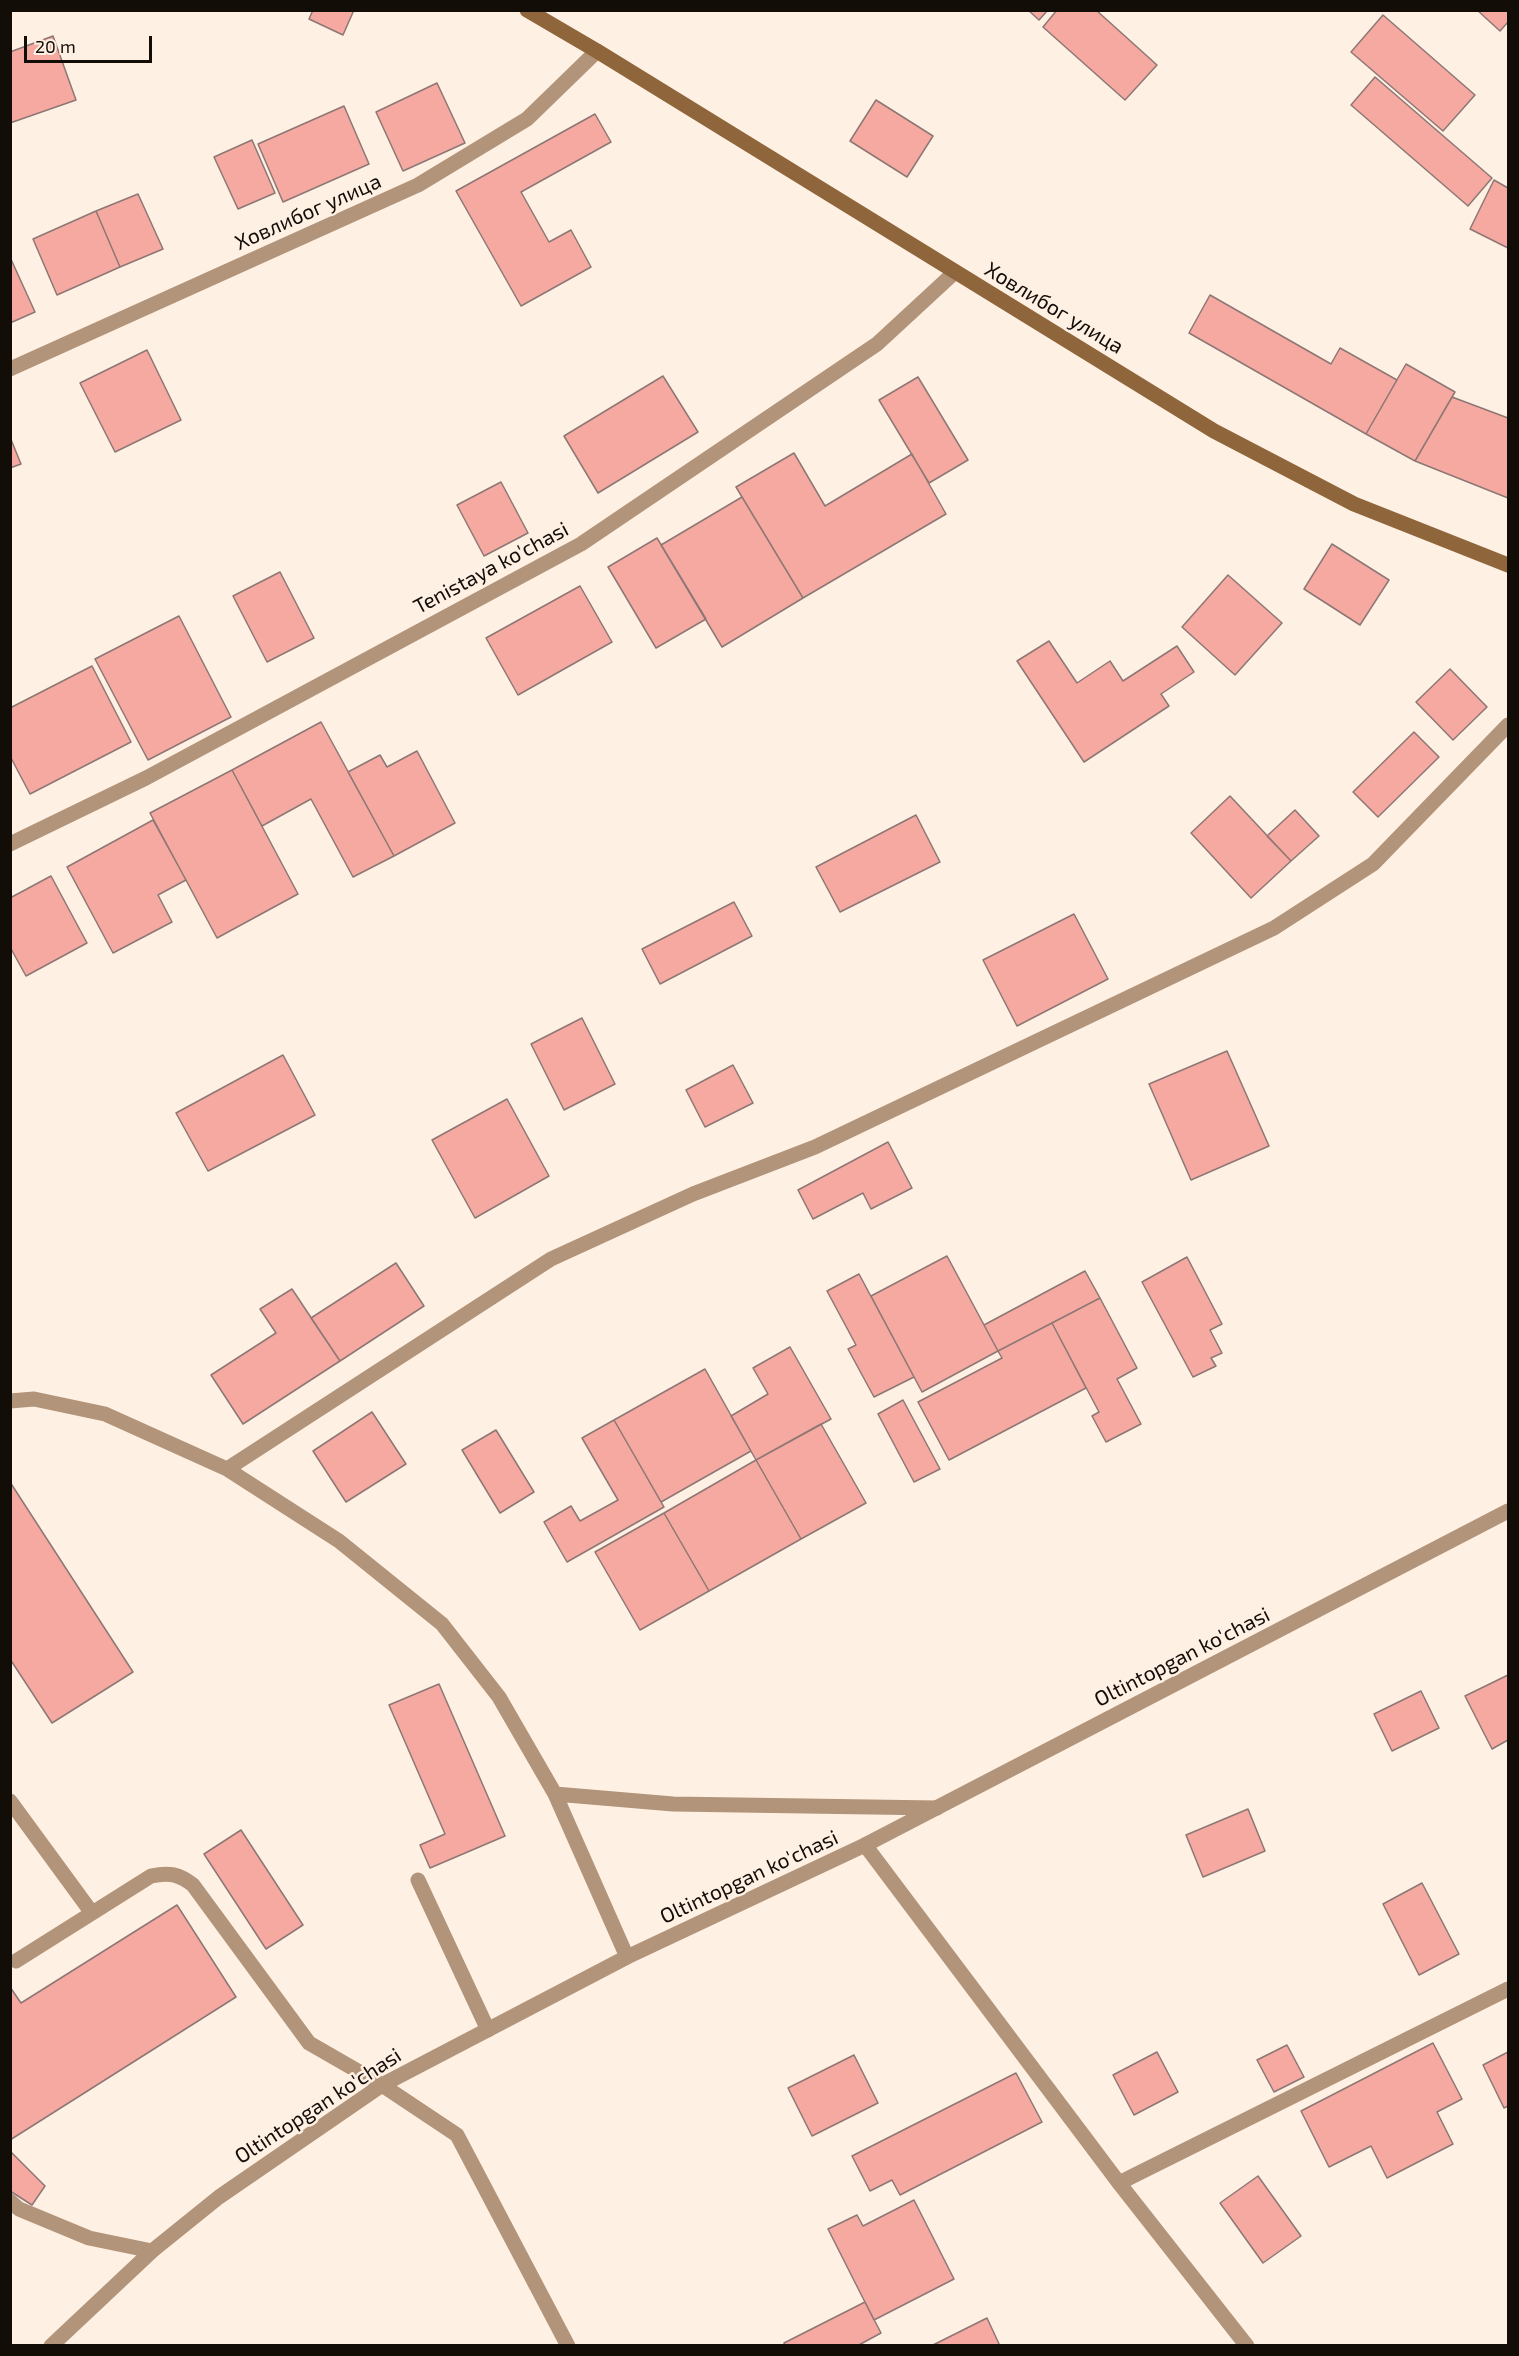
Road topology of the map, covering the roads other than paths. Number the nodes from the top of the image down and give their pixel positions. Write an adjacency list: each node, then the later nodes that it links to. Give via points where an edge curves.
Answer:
1 (527, 10): 2 (street, Ховлибог улица)
2 (597, 51): 3 (street, Ховлибог улица); 4 (street, Ховлибог улица, via 527,119 418,185)
3 (955, 272): 5 (street, Ховлибог улица, via 1224,436 1354,504); 7 (street, Tenistaya ko'chasi, via 877,344 581,544 146,778)
4 (10, 369)
5 (1509, 565)
6 (1509, 725): 9 (street, via 1373,864 1274,928 815,1147 693,1194 550,1258)
7 (10, 844)
8 (10, 1401): 9 (street, via 34,1399 105,1414)
9 (227, 1469): 11 (street, via 339,1541 442,1624 499,1697)
10 (1509, 1511): 13 (street, Oltintopgan ko'chasi)
11 (555, 1794): 13 (street, via 673,1804); 17 (street)
12 (10, 1801): 16 (street)
13 (937, 1808): 14 (street, Oltintopgan ko'chasi)
14 (865, 1845): 17 (street, Oltintopgan ko'chasi); 22 (street)
15 (418, 1880): 20 (street)
16 (92, 1913): 18 (street); 21 (street, via 151,1876 182,1876 309,2043)
17 (627, 1957): 20 (street, Oltintopgan ko'chasi)
18 (16, 1961)
19 (1509, 1989): 22 (street)
20 (488, 2030): 21 (street, Oltintopgan ko'chasi)
21 (382, 2085): 24 (street, Oltintopgan ko'chasi, via 219,2197); 26 (street, via 457,2136)
22 (1119, 2183): 27 (street)
23 (10, 2201): 24 (street, via 20,2209 89,2238)
24 (152, 2251): 25 (street, Oltintopgan ko'chasi)
25 (56, 2344)
26 (568, 2346)
27 (1247, 2346)

